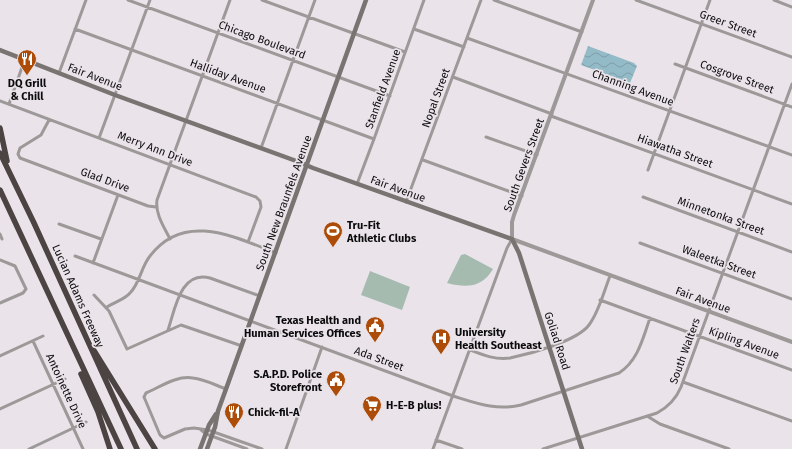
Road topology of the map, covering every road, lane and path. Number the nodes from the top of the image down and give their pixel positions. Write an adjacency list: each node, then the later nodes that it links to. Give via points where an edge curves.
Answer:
1 (86, 0): 19 (street)
2 (128, 0): 15 (street, Chicago Boulevard)
3 (150, 0): 15 (street)
4 (230, 0): 22 (street)
5 (262, 0): 17 (street)
6 (315, 0): 17 (street)
7 (366, 0): 23 (main road, South New Braunfels Avenue)
8 (423, 0): 20 (street, Stanfield Avenue)
9 (481, 0): 24 (street, Nopal Street)
10 (494, 0): 21 (street)
11 (594, 0): 21 (street, South Gevers Street)
12 (636, 0): 18 (street, Greer Street)
13 (710, 0): 18 (street)
14 (774, 0): 16 (street)
15 (147, 7): 22 (street, Chicago Boulevard); 27 (street)
16 (792, 7)
17 (309, 17): 23 (street); 31 (street)
18 (701, 24): 29 (street, Greer Street); 33 (street)
19 (75, 29): 27 (street, Halliday Avenue); 34 (street)
20 (414, 29): 25 (street); 28 (street, Stanfield Avenue)
21 (582, 32): 35 (street, South Gevers Street)
22 (218, 34): 31 (street, Chicago Boulevard); 36 (street)
23 (354, 34): 28 (street); 37 (main road, South New Braunfels Avenue)
24 (467, 38): 25 (street, Nopal Street); 35 (street, Channing Avenue)
25 (464, 48): 38 (street, Nopal Street)
26 (0, 50): 30 (main road, Fair Avenue)
27 (132, 50): 36 (street, Halliday Avenue); 40 (street)
28 (405, 52): 41 (street, Stanfield Avenue)
29 (792, 57)
30 (25, 60): 34 (main road, Fair Avenue); 43 (street)
31 (293, 61): 37 (street, Chicago Boulevard); 44 (street)
32 (675, 64): 33 (street, Cosgrove Street)
33 (685, 68): 45 (street, Cosgrove Street); 47 (street)
34 (59, 73): 40 (main road, Fair Avenue)
35 (567, 73): 47 (street, Channing Avenue); 48 (street, South Gevers Street)
36 (203, 77): 44 (street, Halliday Avenue); 51 (street)
37 (339, 77): 41 (street, Chicago Boulevard); 50 (main road, South New Braunfels Avenue)
38 (453, 77): 48 (street, Hiawatha Street); 62 (street, Nopal Street)
39 (792, 84): 45 (street, South Walters)
40 (115, 95): 51 (main road, Fair Avenue); 54 (street)
41 (390, 96): 55 (street, Stanfield Avenue)
42 (0, 101): 43 (street, Merry Ann Drive)
43 (8, 104): 49 (street, Merry Ann Drive)
44 (277, 104): 50 (street, Halliday Avenue); 57 (street)
45 (785, 104): 46 (street, Cosgrove Street); 56 (street, South Walters)
46 (792, 107)
47 (669, 110): 56 (street, Channing Avenue); 59 (street)
48 (552, 115): 59 (street, Hiawatha Street); 60 (street, South Gevers Street)
49 (49, 120): 54 (street, Merry Ann Drive); 70 (street, Glad Drive, via 41,135 19,149 20,158)
50 (322, 120): 55 (street, Halliday Avenue); 64 (main road, South New Braunfels Avenue)
51 (187, 121): 57 (main road, Fair Avenue); 63 (street)
52 (0, 128): 65 (highway)
53 (486, 137): 60 (street)
54 (99, 138): 63 (street, Merry Ann Drive)
55 (374, 139): 67 (street, Stanfield Avenue)
56 (769, 147): 61 (street, Channing Avenue); 69 (street, South Walters)
57 (261, 148): 64 (main road, Fair Avenue)
58 (0, 153): 65 (highway, Lucian Adams Freeway)
59 (654, 153): 66 (street); 69 (street, Hiawatha Street)
60 (536, 155): 72 (street, South Gevers Street)
61 (792, 155)
62 (422, 160): 72 (street); 74 (street, Nopal Street)
63 (171, 165): 76 (street); 85 (street, Merry Ann Drive, via 258,198 261,207)
64 (307, 165): 67 (main road, Fair Avenue); 88 (main road, South New Braunfels Avenue)
65 (8, 170): 109 (highway, Lucian Adams Freeway)
66 (648, 170)
67 (357, 184): 74 (main road, Fair Avenue)
68 (0, 190): 77 (highway)
69 (753, 190): 75 (street, Hiawatha Street); 79 (street, South Walters)
70 (118, 195): 76 (street, Glad Drive); 82 (street)
71 (0, 196): 77 (highway)
72 (522, 196): 84 (street, South Gevers Street, via 512,222)
73 (643, 197): 79 (street, Minnetonka Street)
74 (406, 202): 84 (main road, Fair Avenue)
75 (792, 204)
76 (156, 207): 83 (street)
77 (9, 210): 108 (highway)
78 (59, 224): 82 (street)
79 (738, 232): 87 (street, Minnetonka Street); 92 (street, South Walters)
80 (0, 234): 81 (street)
81 (2, 239)
82 (101, 239): 91 (street)
83 (170, 239): 85 (street, via 204,230 219,232); 94 (street, via 150,255 142,267)
84 (512, 239): 93 (street, Fair Avenue); 113 (main road, Goliad Road, via 519,252); 115 (street, South Gevers Street)
85 (248, 242): 88 (street)
86 (640, 243): 92 (street, Waleetka Street)
87 (792, 252)
88 (276, 253): 97 (main road, South New Braunfels Avenue)
89 (75, 256): 91 (street, Ada Street)
90 (0, 260): 100 (street, via 15,266 26,291)
91 (93, 263): 94 (street, Ada Street)
92 (723, 274): 98 (street, Waleetka Street); 102 (street, South Walters)
93 (610, 276): 99 (street); 102 (street, Fair Avenue)
94 (138, 280): 96 (street, Ada Street); 101 (street, via 129,294)
95 (94, 295): 101 (street)
96 (180, 295): 97 (street, via 187,283 203,276); 104 (street, Ada Street); 105 (street)
97 (260, 296): 104 (main road, South New Braunfels Avenue)
98 (792, 299)
99 (600, 300): 103 (street, Kipling Avenue); 113 (street, via 592,321 584,331 572,339)
100 (0, 303)
101 (107, 307): 105 (street, via 127,350)
102 (709, 312): 107 (street, South Walters); 111 (street, Fair Avenue)
103 (650, 318): 107 (street, Kipling Avenue); 122 (street, Ada Street, via 636,356 626,368 614,376)
104 (251, 321): 112 (main road, South New Braunfels Avenue); 114 (street, Ada Street)
105 (168, 330): 112 (street, via 178,325 186,325)
106 (44, 336): 110 (street)
107 (700, 337): 117 (street, Kipling Avenue); 119 (street, South Walters)
108 (69, 340): 136 (highway); 137 (highway)
109 (87, 340): 138 (highway, Lucian Adams Freeway); 139 (highway)
110 (33, 341): 116 (street); 120 (street, Antoinette Drive)
111 (792, 342)
112 (242, 346): 121 (main road, South New Braunfels Avenue)
113 (550, 346): 115 (street, via 505,359 489,357); 122 (main road, Goliad Road)
114 (322, 347): 123 (street, Ada Street); 144 (street)
115 (470, 350): 123 (street, South Gevers Street)
116 (0, 356)
117 (792, 370)
118 (65, 379): 120 (street)
119 (683, 382): 126 (street, South Walters, via 668,406); 127 (street)
120 (53, 385): 124 (street); 129 (street, Antoinette Drive)
121 (226, 389): 125 (main road, South New Braunfels Avenue); 130 (street, via 184,377 144,395 160,435 164,438 185,429 194,428)
122 (564, 392): 123 (street, Ada Street, via 507,408 486,406); 132 (main road, Goliad Road)
123 (453, 396): 133 (street, South Gevers Street)
124 (0, 409)
125 (218, 411): 130 (main road, South New Braunfels Avenue); 131 (main road, South New Braunfels Avenue)
126 (648, 416): 132 (street, South Walters); 149 (street, via 660,424)
127 (792, 421)
128 (86, 422): 129 (street)
129 (74, 428): 134 (street); 135 (street, Antoinette Drive)
130 (207, 432): 131 (street); 140 (main road, South New Braunfels Avenue)
131 (212, 434): 141 (main road, South New Braunfels Avenue); 142 (street); 143 (street)
132 (579, 437): 147 (street, South Walters); 148 (main road, Goliad Road)
133 (436, 440): 145 (street, South Gevers Street); 146 (street)
134 (29, 449)
135 (83, 449)
136 (110, 449)
137 (120, 449)
138 (137, 449)
139 (155, 449)
140 (200, 449)
141 (206, 449)
142 (247, 449)
143 (262, 449)
144 (286, 449)
145 (433, 449)
146 (462, 449)
147 (542, 449)
148 (582, 449)
149 (729, 449)

